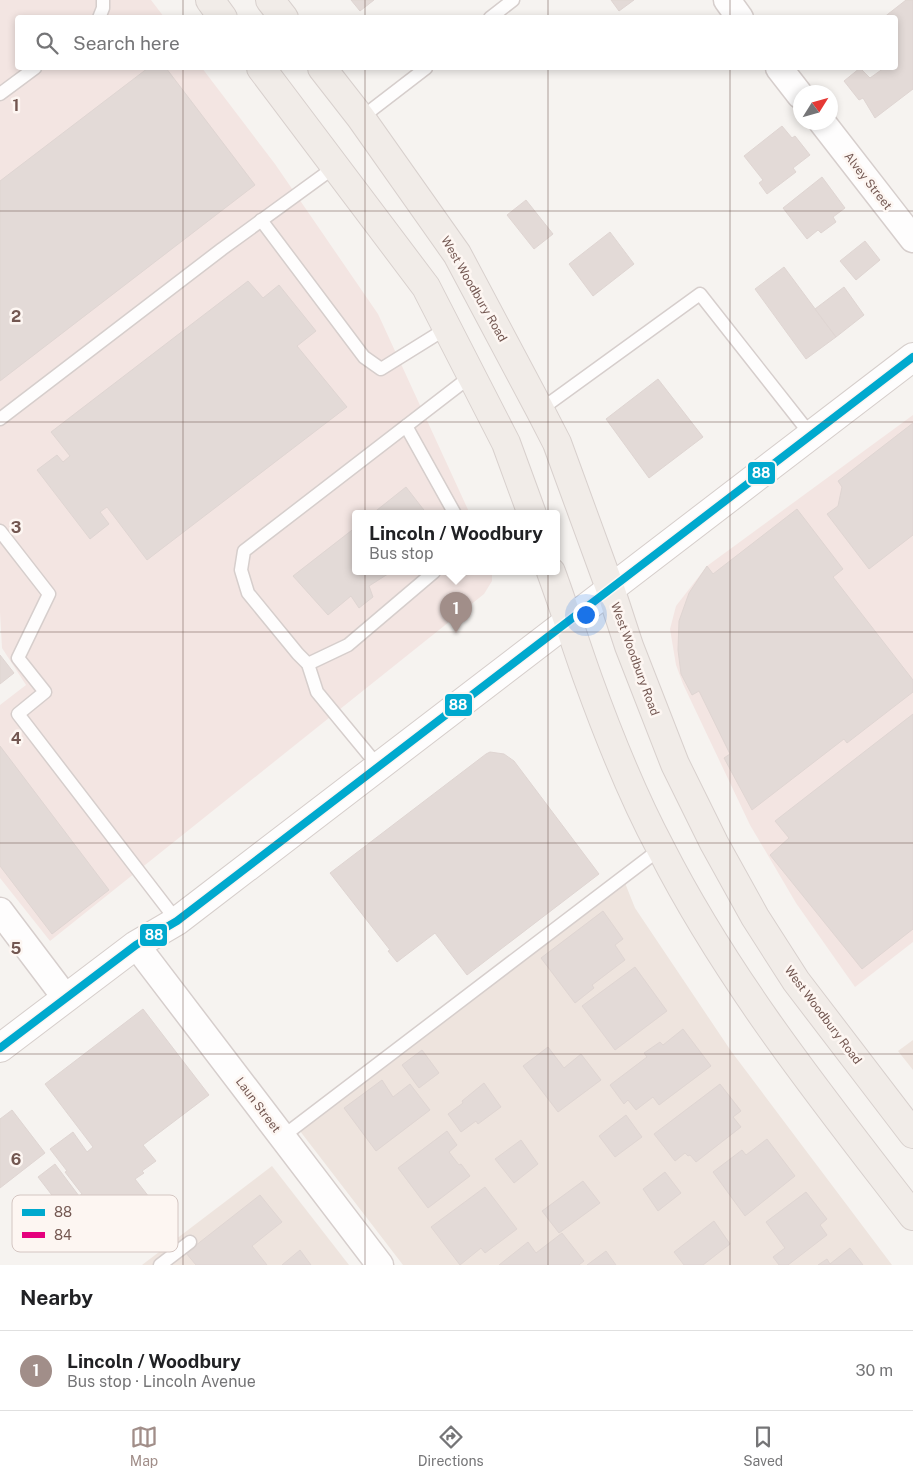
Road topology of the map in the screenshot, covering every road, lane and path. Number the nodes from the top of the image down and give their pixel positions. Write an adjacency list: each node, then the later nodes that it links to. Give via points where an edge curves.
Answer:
1 (103, 0): 6 (lane)
2 (210, 0): 7 (main road)
3 (270, 0): 8 (main road)
4 (513, 0): 9 (lane)
5 (727, 0): 10 (street)
6 (100, 15)
7 (221, 15)
8 (282, 15)
9 (494, 15)
10 (738, 15)
11 (32, 70): 17 (lane)
12 (263, 70): 20 (main road)
13 (324, 70): 18 (main road, West Woodbury Road)
14 (423, 70): 18 (lane)
15 (781, 70): 16 (street)
16 (793, 86)
17 (0, 94)
18 (361, 118): 26 (main road, West Woodbury Road, via 457,254)
19 (828, 130): 22 (street, Alvey Street)
20 (336, 166): 21 (lane); 23 (main road, via 426,287)
21 (261, 220): 23 (lane, via 364,357 381,369); 27 (lane)
22 (913, 239)
23 (446, 328): 25 (main road)
24 (913, 358): 29 (main road)
25 (471, 376): 28 (lane); 31 (main road, via 506,443)
26 (540, 410): 29 (lane, via 700,294); 35 (main road, West Woodbury Road, via 557,443)
27 (0, 419)
28 (406, 426): 30 (lane); 37 (lane, via 244,551 241,570 248,593)
29 (811, 435): 35 (main road)
30 (453, 510)
31 (531, 510)
32 (0, 531): 41 (lane, via 49,594 18,658 45,692 18,714)
33 (430, 575): 37 (lane, via 348,645)
34 (552, 575): 36 (main road)
35 (610, 588): 36 (main road); 45 (main road, West Woodbury Road, via 675,764 755,917 796,981)
36 (569, 620): 38 (main road); 39 (main road, via 624,770)
37 (308, 664): 38 (lane, via 317,692)
38 (378, 766): 41 (main road)
39 (660, 849): 46 (lane); 47 (main road, via 710,938 758,1011)
40 (0, 911): 43 (street)
41 (177, 921): 42 (main road)
42 (136, 945): 43 (main road); 46 (street, Laun Street)
43 (65, 997): 44 (main road)
44 (2, 1042)
45 (913, 1134)
46 (282, 1137): 52 (street, Laun Street)
47 (913, 1216)
48 (190, 1242): 49 (lane)
49 (178, 1251)
50 (177, 1252): 51 (lane)
51 (160, 1265)
52 (380, 1265)

